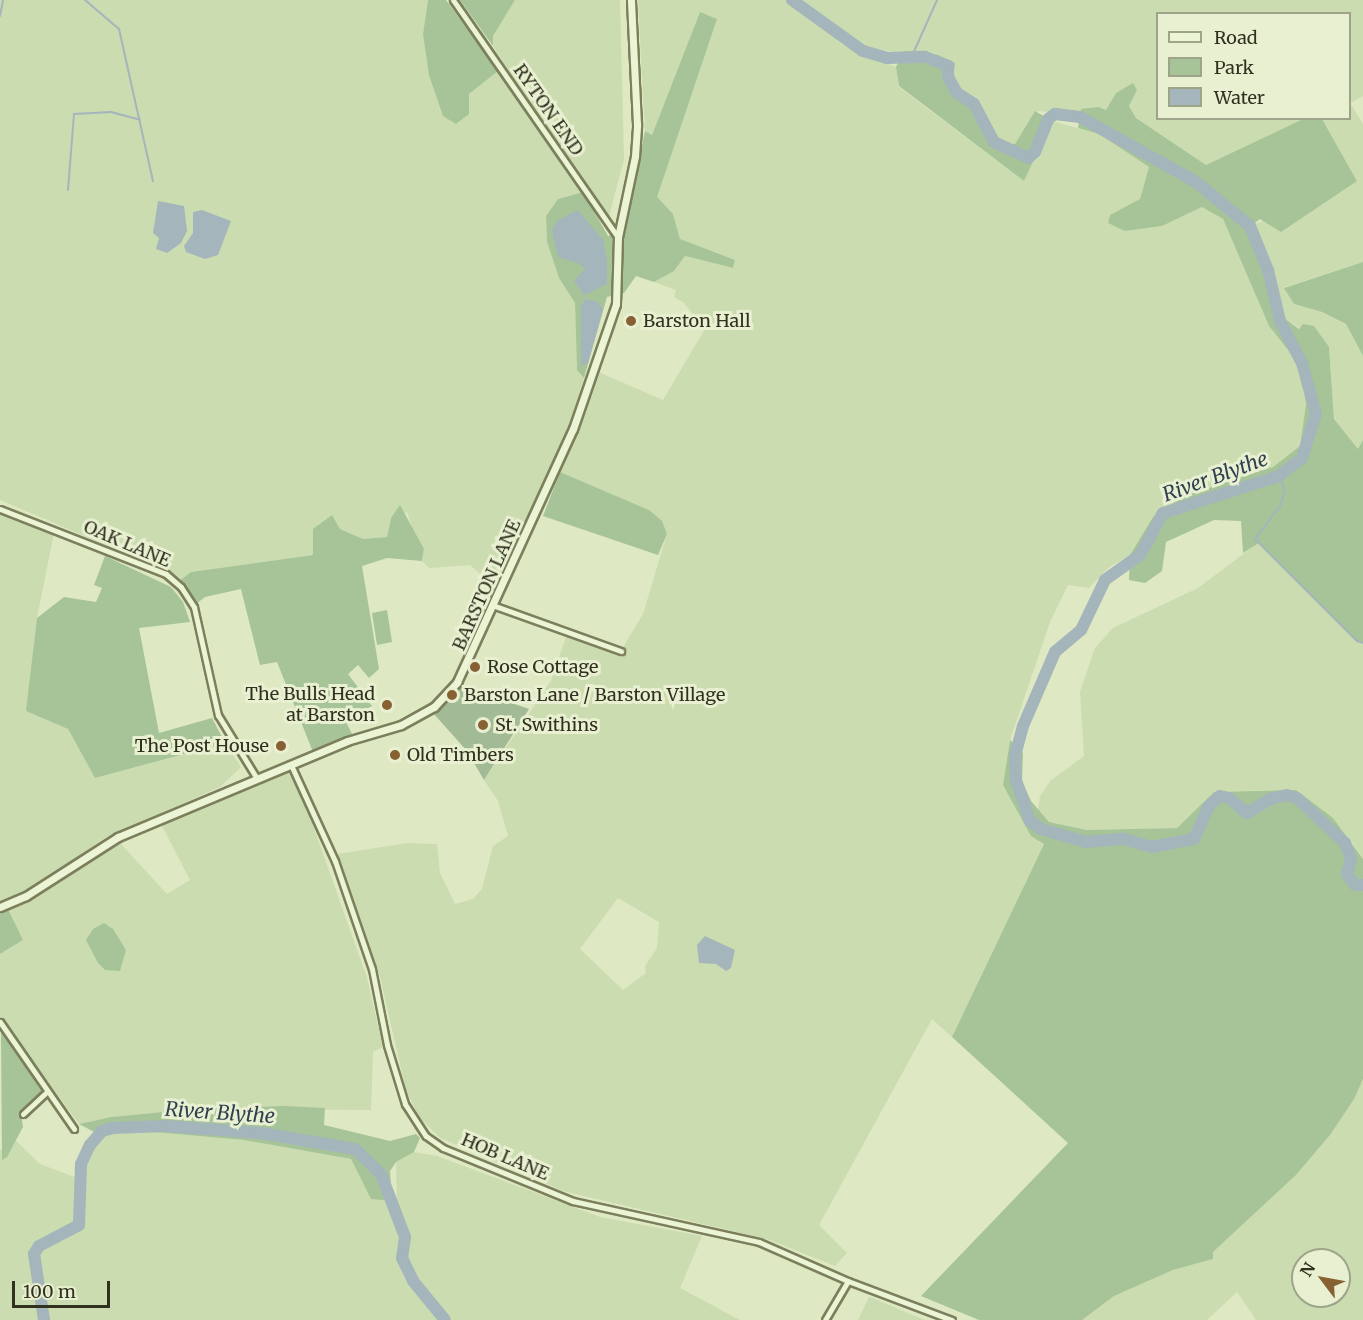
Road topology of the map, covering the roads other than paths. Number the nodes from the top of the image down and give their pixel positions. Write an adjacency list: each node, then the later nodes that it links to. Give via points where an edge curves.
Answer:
1 (453, 0): 3 (street, RYTON END)
2 (631, 0): 3 (street, BARSTON LANE, via 637,124)
3 (618, 237): 5 (street, BARSTON LANE, via 616,304 606,336 573,429)
4 (0, 509): 8 (street, OAK LANE, via 166,574 181,587 194,607 218,715)
5 (495, 606): 6 (street); 7 (street, BARSTON LANE, via 458,682 434,707 401,725 347,741)
6 (621, 651)
7 (291, 765): 8 (street, BARSTON LANE); 14 (street, HOB LANE, via 335,861 372,969 387,1045 405,1104 426,1136 443,1148 573,1202 759,1242)
8 (256, 777): 9 (street, BARSTON LANE, via 118,837 27,896)
9 (0, 908)
10 (0, 1022): 11 (street)
11 (47, 1092): 12 (street); 13 (street)
12 (23, 1114)
13 (74, 1129)
14 (848, 1281): 15 (street); 16 (street, HOB LANE)
15 (825, 1320)
16 (952, 1320)

